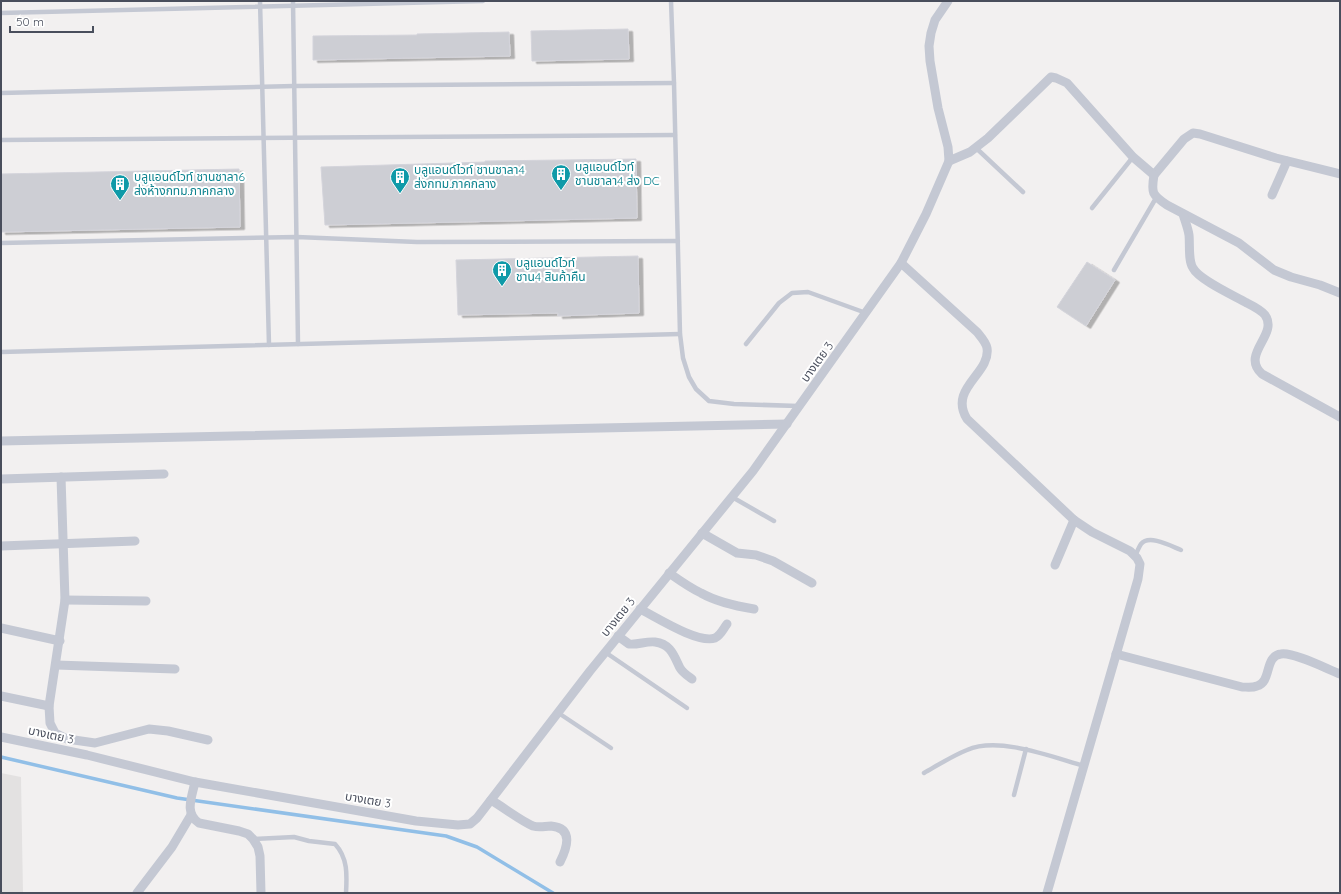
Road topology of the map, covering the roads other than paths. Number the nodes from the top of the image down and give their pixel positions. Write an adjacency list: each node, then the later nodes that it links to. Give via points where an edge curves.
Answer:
1 (483, 1): 4 (lane)
2 (670, 1): 7 (lane)
3 (948, 1): 18 (street, via 935,20 929,46)
4 (293, 3): 5 (lane); 8 (lane)
5 (260, 4): 6 (lane); 9 (lane)
6 (1, 13)
7 (674, 83): 8 (lane); 11 (lane)
8 (294, 86): 9 (lane); 13 (lane)
9 (262, 87): 10 (lane); 12 (lane)
10 (1, 93)
11 (675, 135): 13 (lane); 28 (lane)
12 (263, 138): 13 (lane); 14 (lane); 27 (lane)
13 (295, 138): 26 (lane)
14 (1, 140)
15 (975, 147): 16 (street, via 1051,77 1067,83); 18 (street, via 970,152); 21 (lane)
16 (1133, 157): 20 (street); 24 (lane)
17 (1287, 160): 19 (street); 20 (street, via 1193,133 1184,138); 22 (street)
18 (949, 161): 30 (street, บางเตย 3)
19 (1340, 174)
20 (1154, 175): 23 (street, via 1152,186)
21 (1023, 192)
22 (1272, 195)
23 (1156, 198): 25 (street); 31 (lane)
24 (1092, 208)
25 (1183, 214): 32 (street, via 1239,244 1274,270); 40 (street, via 1189,235 1192,267 1206,280 1253,306 1264,314 1268,322 1267,330 1254,356 1258,370)
26 (297, 237): 27 (lane); 28 (lane, via 417,242); 35 (lane)
27 (266, 238): 29 (lane); 37 (lane)
28 (678, 241): 34 (lane)
29 (1, 243)
30 (901, 263): 33 (street, บางเตย 3); 47 (street, via 984,340 987,348 985,362 962,398 963,413 967,419)
31 (1114, 270)
32 (1340, 293)
33 (866, 313): 36 (lane, via 808,292 792,293 779,303); 39 (street, บางเตย 3)
34 (680, 334): 35 (lane); 39 (lane, via 689,377 696,389 709,401)
35 (298, 344): 37 (lane)
36 (746, 344)
37 (268, 345): 38 (lane)
38 (1, 352)
39 (799, 406): 41 (street, บางเตย 3)
40 (1340, 417)
41 (787, 424): 42 (street); 46 (street, บางเตย 3)
42 (1, 441)
43 (164, 474): 44 (street)
44 (61, 477): 45 (street); 51 (street)
45 (1, 479)
46 (732, 497): 48 (lane); 49 (street, บางเตย 3)
47 (1074, 520): 54 (street); 55 (street)
48 (774, 521)
49 (702, 533): 56 (street, บางเตย 3); 57 (street, via 737,553 756,555 773,561)
50 (135, 541): 51 (street)
51 (64, 544): 52 (street); 58 (street)
52 (1, 546)
53 (1181, 550): 54 (lane, via 1150,540 1141,544)
54 (1135, 556): 67 (street, via 1140,564 1140,571)
55 (1055, 565)
56 (669, 573): 60 (street, via 714,599); 61 (street, บางเตย 3)
57 (812, 583)
58 (65, 600): 59 (street); 65 (street)
59 (146, 601)
60 (754, 608)
61 (640, 609): 62 (street, via 693,636 706,639 715,638); 64 (street, บางเตย 3)
62 (727, 624)
63 (1, 628): 65 (street)
64 (618, 636): 66 (street, บางเตย 3); 71 (street, via 629,644 656,642 665,646 672,651 684,673)
65 (60, 641): 68 (street)
66 (604, 652): 74 (lane); 75 (street, บางเตย 3)
67 (1116, 654): 70 (street, via 1242,687 1259,686 1264,682 1271,661 1280,654 1296,656); 80 (street)
68 (56, 665): 69 (street); 73 (street)
69 (175, 669)
70 (1340, 674)
71 (692, 679)
72 (1, 696): 73 (street)
73 (50, 706): 77 (street, via 50,723 55,733 67,739 95,743 148,729)
74 (687, 708)
75 (557, 712): 78 (lane); 84 (street, บางเตย 3)
76 (1, 737): 82 (street, บางเตย 3)
77 (208, 740)
78 (611, 748)
79 (1026, 749): 80 (lane); 81 (lane, via 985,746 968,749); 83 (lane)
80 (1084, 766): 91 (street)
81 (924, 773)
82 (195, 782): 84 (street, บางเตย 3, via 416,821 458,825 470,824); 85 (street)
83 (1014, 795)
84 (491, 800): 87 (street, via 533,826 550,826 564,831 567,837)
85 (190, 811): 86 (street, via 193,819 199,823 239,831); 88 (street, via 172,847)
86 (253, 839): 89 (street, via 260,856); 90 (lane, via 294,837 335,844 342,853 346,866)
87 (560, 862)
88 (137, 893)
89 (261, 893)
90 (346, 893)
91 (1047, 893)

